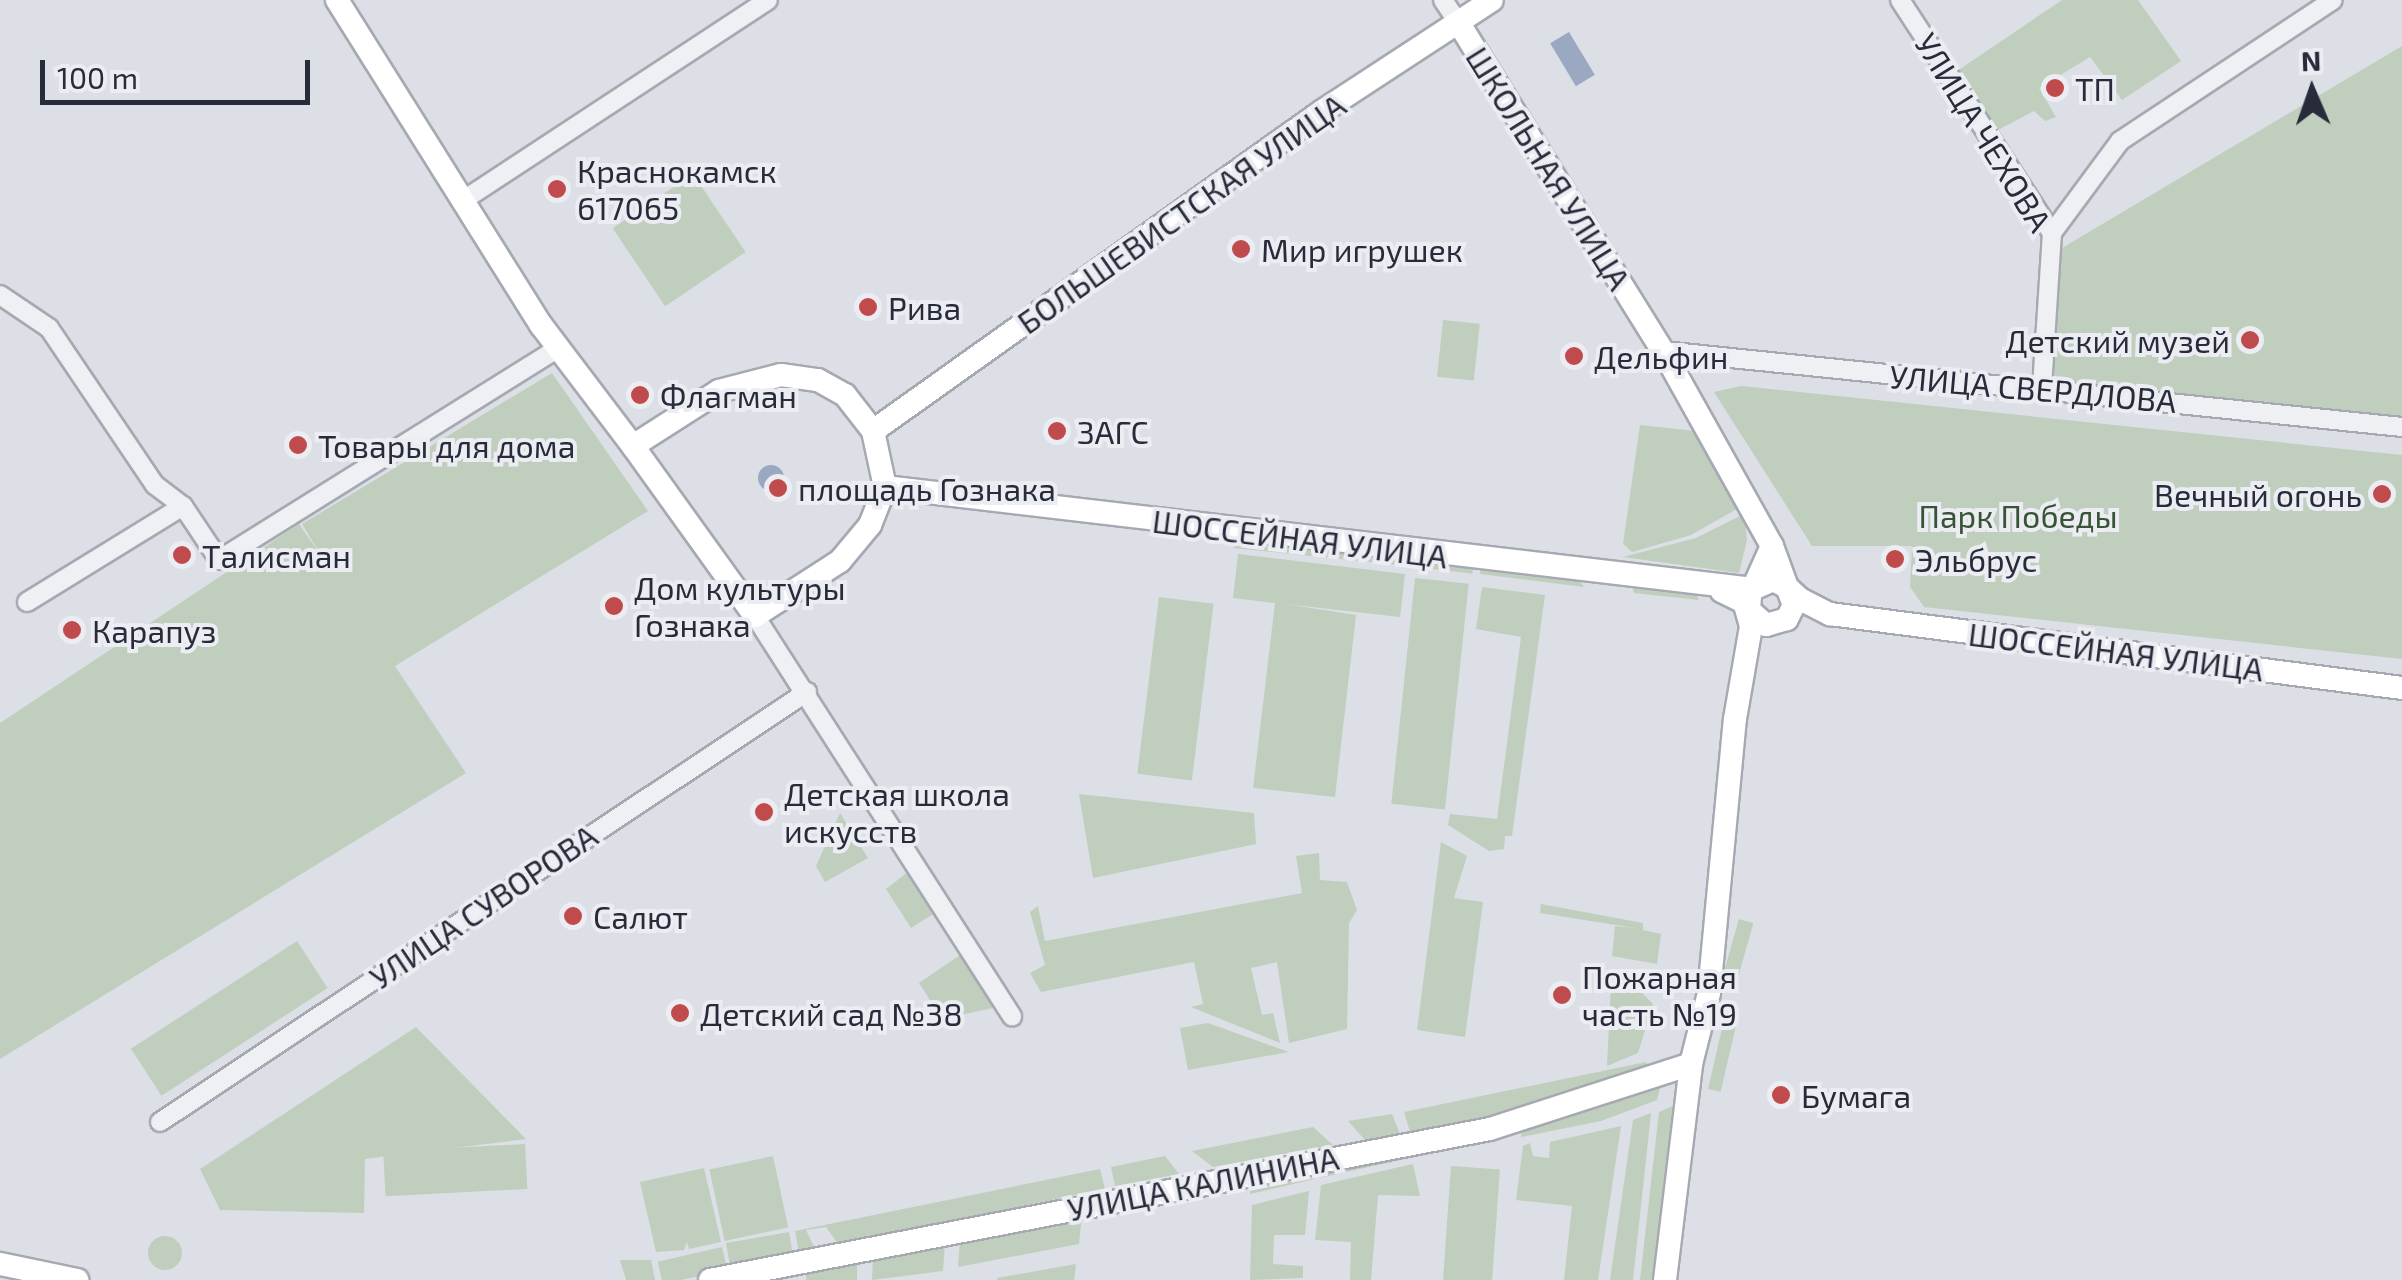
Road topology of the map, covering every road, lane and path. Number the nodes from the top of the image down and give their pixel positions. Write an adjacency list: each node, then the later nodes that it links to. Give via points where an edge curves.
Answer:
1 (337, 0): 8 (street)
2 (768, 0): 8 (street)
3 (1444, 0): 7 (street, ШКОЛЬНАЯ УЛИЦА)
4 (1492, 0): 7 (street, БОЛЬШЕВИСТСКАЯ УЛИЦА)
5 (1900, 0): 9 (street, УЛИЦА ЧЕХОВА)
6 (2333, 0): 9 (street, via 2120,142)
7 (1458, 22): 12 (street, ШКОЛЬНАЯ УЛИЦА); 15 (street, БОЛЬШЕВИСТСКАЯ УЛИЦА)
8 (462, 200): 11 (street)
9 (2052, 232): 13 (street, УЛИЦА ЧЕХОВА)
10 (0, 294): 18 (street, via 49,328 155,485)
11 (558, 349): 16 (street); 18 (street, via 219,560)
12 (1664, 351): 13 (street, УЛИЦА СВЕРДЛОВА); 19 (street, ШКОЛЬНАЯ УЛИЦА)
13 (2042, 388): 14 (street, УЛИЦА СВЕРДЛОВА)
14 (2402, 427)
15 (872, 431): 16 (street, via 845,395 818,380 768,376 719,392); 17 (street)
16 (632, 446): 24 (street)
17 (885, 488): 21 (street, ШОССЕЙНАЯ УЛИЦА, via 1716,589); 24 (street, via 870,525 840,561)
18 (183, 506): 22 (street)
19 (1772, 546): 20 (street, ШКОЛЬНАЯ УЛИЦА); 21 (street)
20 (1787, 586): 21 (street, via 1772,580); 23 (street); 25 (street, via 1794,605)
21 (1751, 599): 25 (street, via 1759,622); 26 (street)
22 (27, 602)
23 (1830, 614): 25 (street); 27 (street, ШОССЕЙНАЯ УЛИЦА)
24 (755, 616): 28 (street)
25 (1781, 624): 26 (street)
26 (1747, 657): 30 (street, via 1708,993)
27 (2402, 688)
28 (807, 692): 29 (street); 31 (street, УЛИЦА СУВОРОВА)
29 (1012, 1017)
30 (1691, 1064): 34 (street, УЛИЦА КАЛИНИНА, via 1490,1129); 35 (street)
31 (160, 1122)
32 (0, 1264): 33 (street)
33 (77, 1280)
34 (710, 1280)
35 (1665, 1280)

